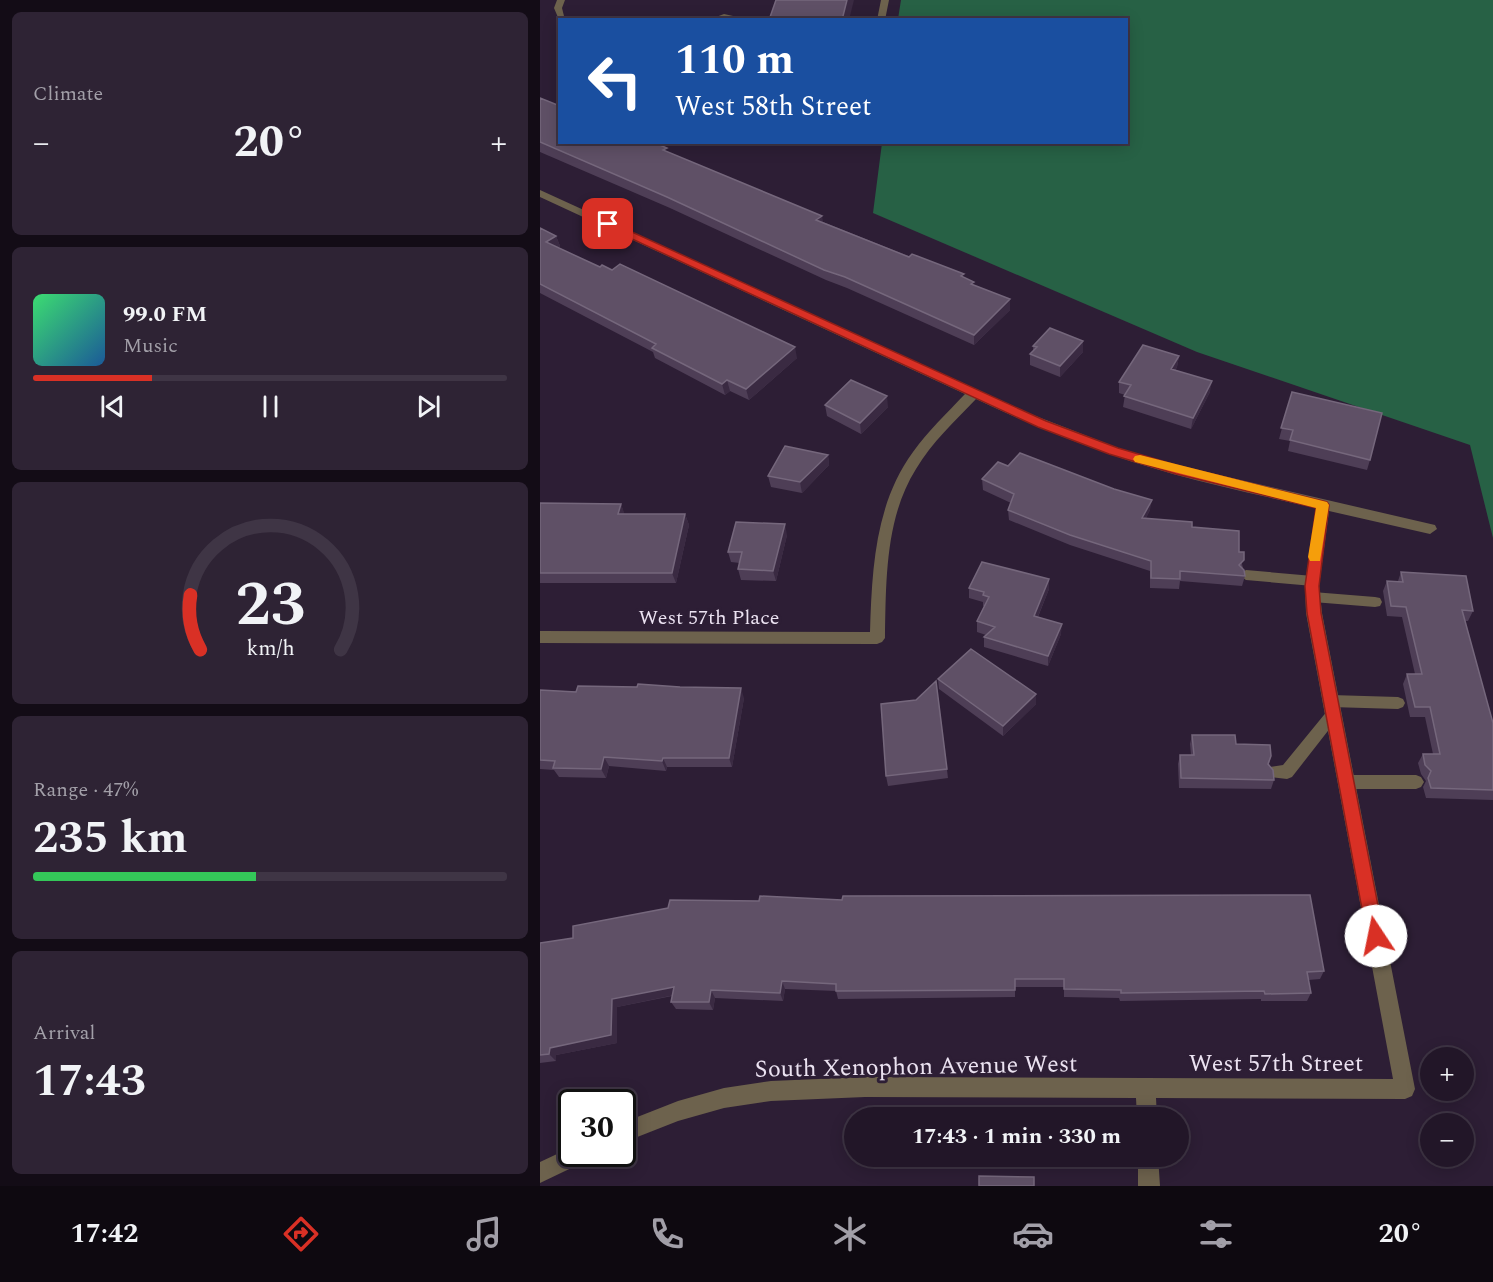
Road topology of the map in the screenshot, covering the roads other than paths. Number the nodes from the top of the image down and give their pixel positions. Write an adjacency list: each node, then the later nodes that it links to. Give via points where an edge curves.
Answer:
1 (561, 0): 3 (lane)
2 (885, 0): 4 (lane)
3 (560, 18)
4 (880, 18)
5 (540, 193): 6 (street)
6 (974, 393): 7 (street, via 1119,453); 12 (street, West 57th Place, via 920,452 904,476 886,530 877,639)
7 (1323, 505): 8 (street); 10 (street)
8 (1430, 529)
9 (1246, 575): 10 (lane)
10 (1313, 589): 11 (lane); 14 (street)
11 (1375, 602)
12 (540, 637)
13 (1398, 703): 14 (lane)
14 (1332, 708): 15 (lane, via 1287,771); 16 (street)
15 (1275, 772)
16 (1346, 782): 17 (lane); 18 (street, West 57th Street, via 1405,1089)
17 (1416, 782)
18 (1146, 1088): 19 (street); 20 (street, South Xenophon Avenue West, via 865,1087 771,1091 724,1098)
19 (1147, 1107)
20 (636, 1128)
21 (558, 1164): 23 (street)
22 (1148, 1167): 24 (street)
23 (540, 1173)
24 (1149, 1186)

